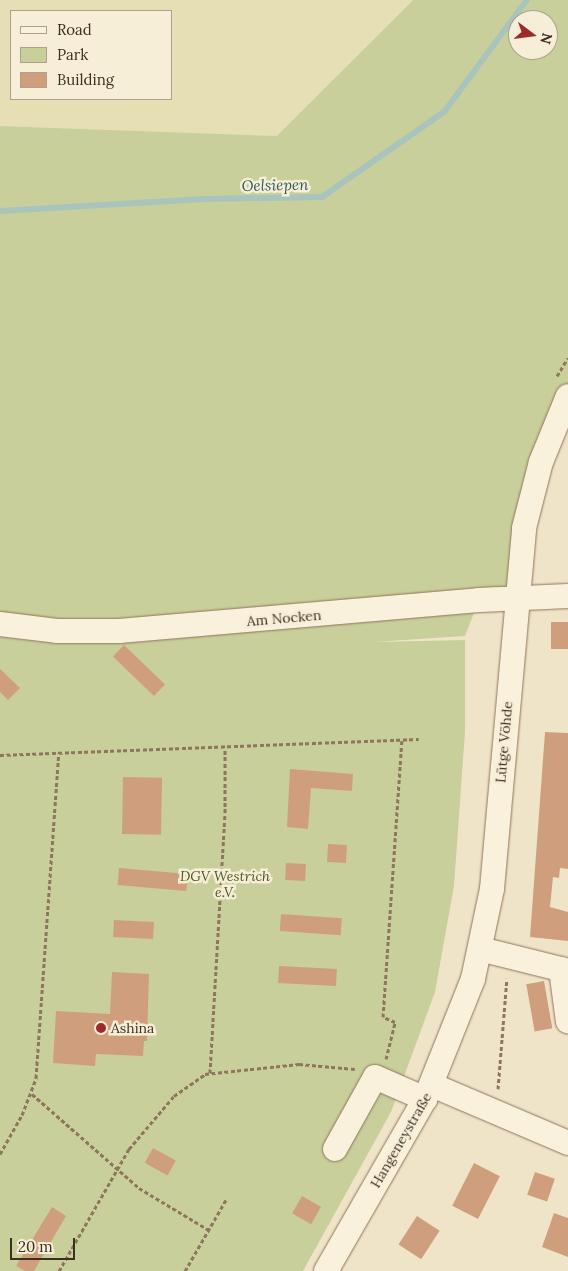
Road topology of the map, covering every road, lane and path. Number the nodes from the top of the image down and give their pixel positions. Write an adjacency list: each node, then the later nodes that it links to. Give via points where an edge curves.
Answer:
1 (568, 396): 3 (street, Lütge Vöhde, via 541,462 524,528)
2 (568, 596): 3 (street, Am Nocken)
3 (517, 599): 4 (street, Am Nocken, via 119,631 57,631); 10 (street, Lütge Vöhde, via 492,889)
4 (0, 624)
5 (419, 739): 6 (path)
6 (402, 741): 7 (path); 15 (path, via 383,1017 395,1022)
7 (225, 748): 8 (path); 14 (path)
8 (59, 753): 9 (path); 17 (path, via 36,1078)
9 (0, 755)
10 (480, 949): 11 (street); 16 (street, Lütge Vöhde, via 457,1024)
11 (507, 955): 12 (street); 18 (path)
12 (564, 970): 13 (street)
13 (568, 1022)
14 (210, 1073): 15 (path, via 299,1064 346,1066); 22 (path, via 174,1096)
15 (378, 1078): 16 (street); 20 (street)
16 (429, 1092): 19 (street, Hangeneystraße); 27 (street, Hangeneystraße)
17 (32, 1094): 21 (path); 22 (path)
18 (497, 1095)
19 (568, 1143)
20 (335, 1149)
21 (0, 1154)
22 (115, 1168): 24 (path, via 139,1188); 25 (path)
23 (227, 1198): 24 (path)
24 (209, 1230): 26 (path)
25 (59, 1271)
26 (185, 1271)
27 (326, 1271)

